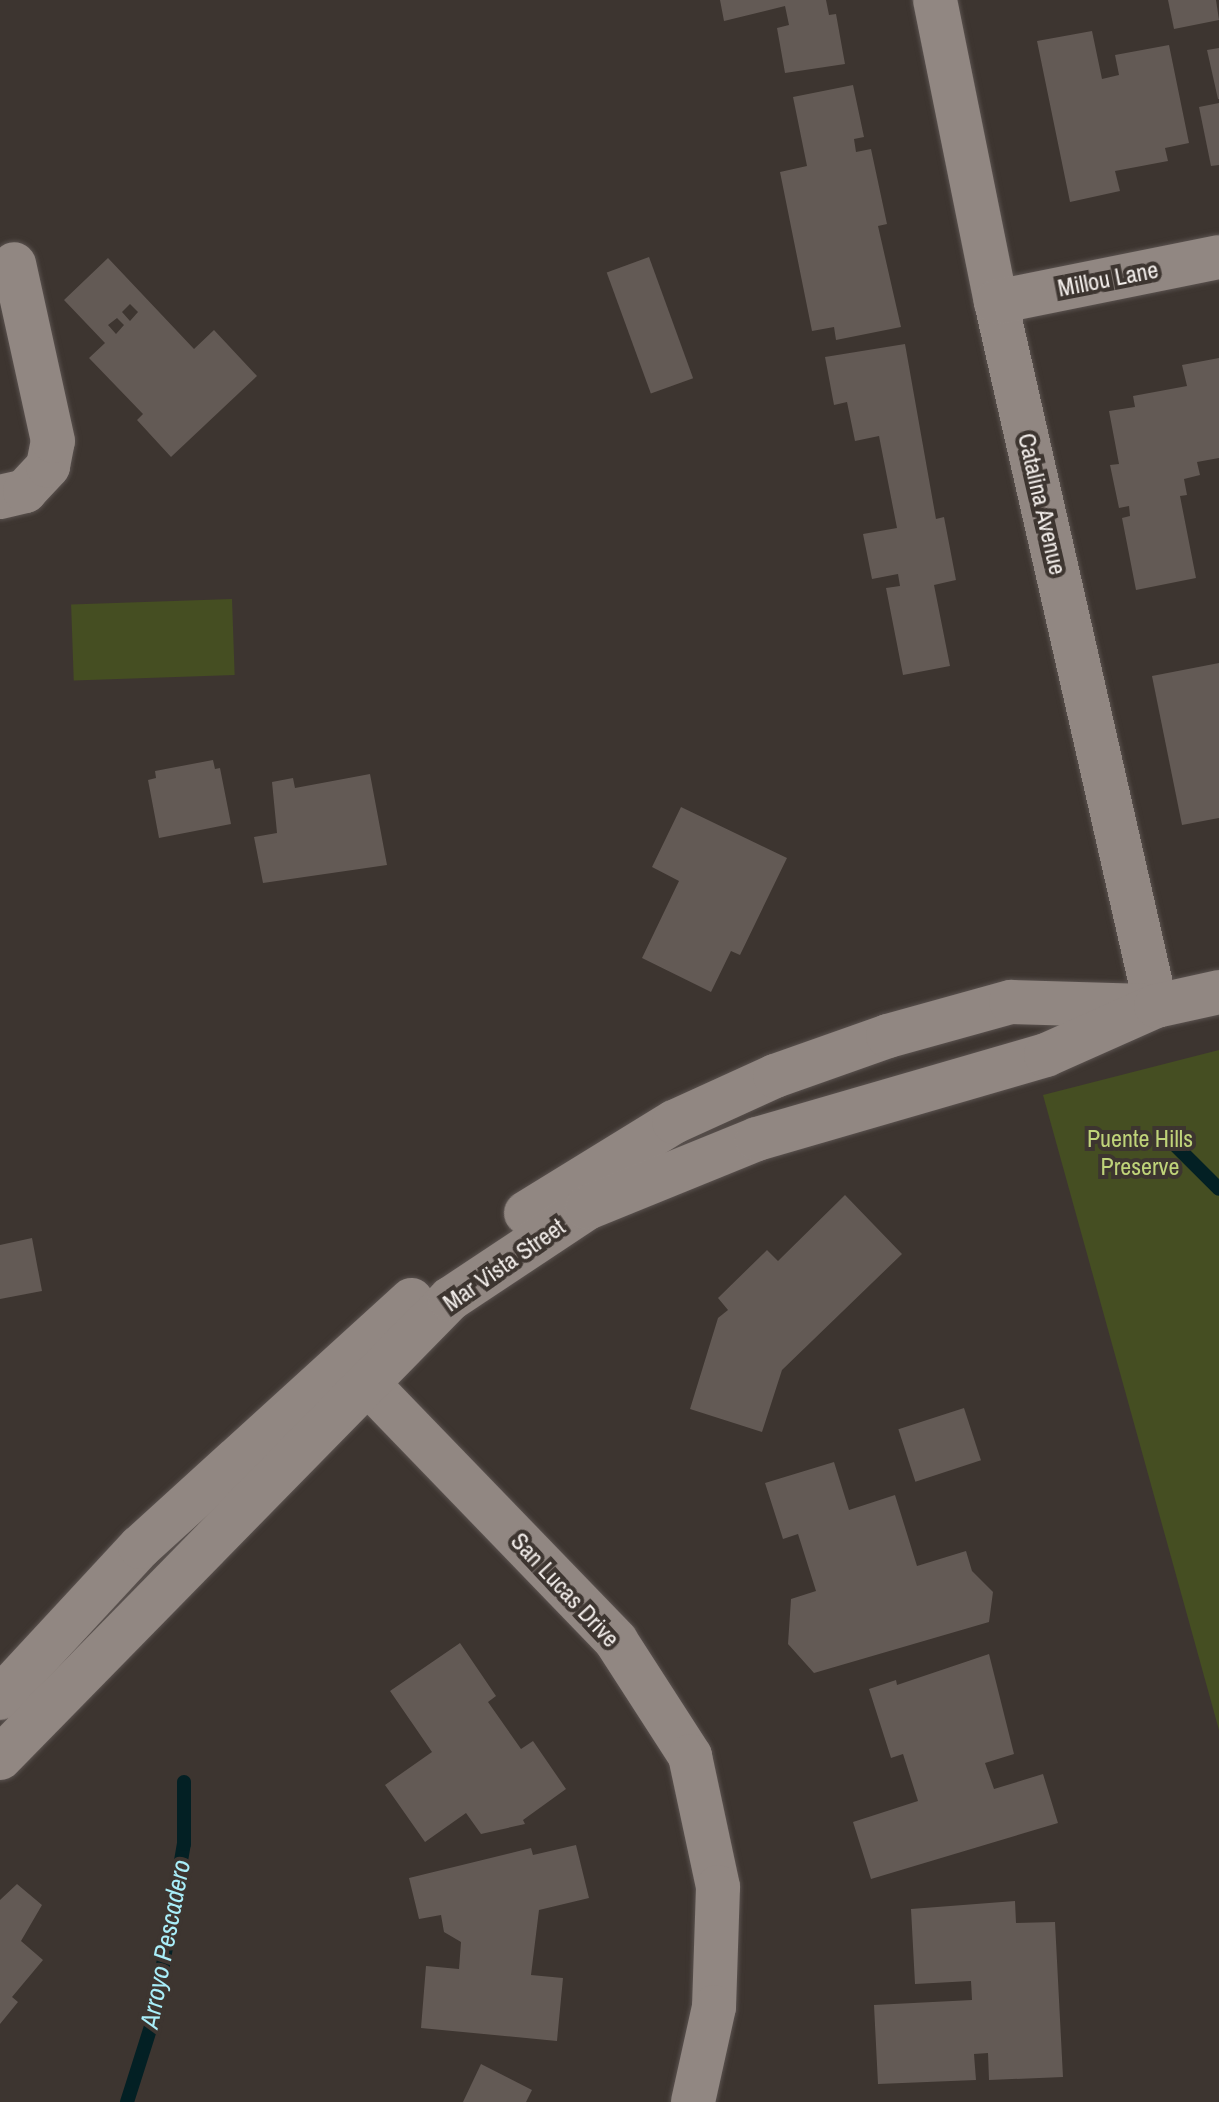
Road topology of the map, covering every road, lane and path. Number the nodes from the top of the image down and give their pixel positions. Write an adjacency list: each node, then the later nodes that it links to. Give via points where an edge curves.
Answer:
1 (935, 0): 4 (street, Catalina Avenue)
2 (1219, 257): 4 (street, Millou Lane)
3 (14, 264): 5 (street, via 53,441 48,466 25,491)
4 (996, 302): 7 (street, Catalina Avenue)
5 (0, 497)
6 (1219, 992): 7 (street, Mar Vista Street)
7 (1156, 1006): 8 (street, Mar Vista Street, via 1046,1055 757,1139 587,1208); 8 (street, Mar Vista Street, via 1011,1002 888,1036 775,1076 674,1122 595,1166 460,1257)
8 (355, 1370): 9 (street, Mar Vista Street, via 140,1547); 10 (street, Mar Vista Street); 11 (street, San Lucas Drive, via 616,1641 690,1756 718,1887 714,2007)
9 (0, 1698)
10 (0, 1758)
11 (693, 2102)

